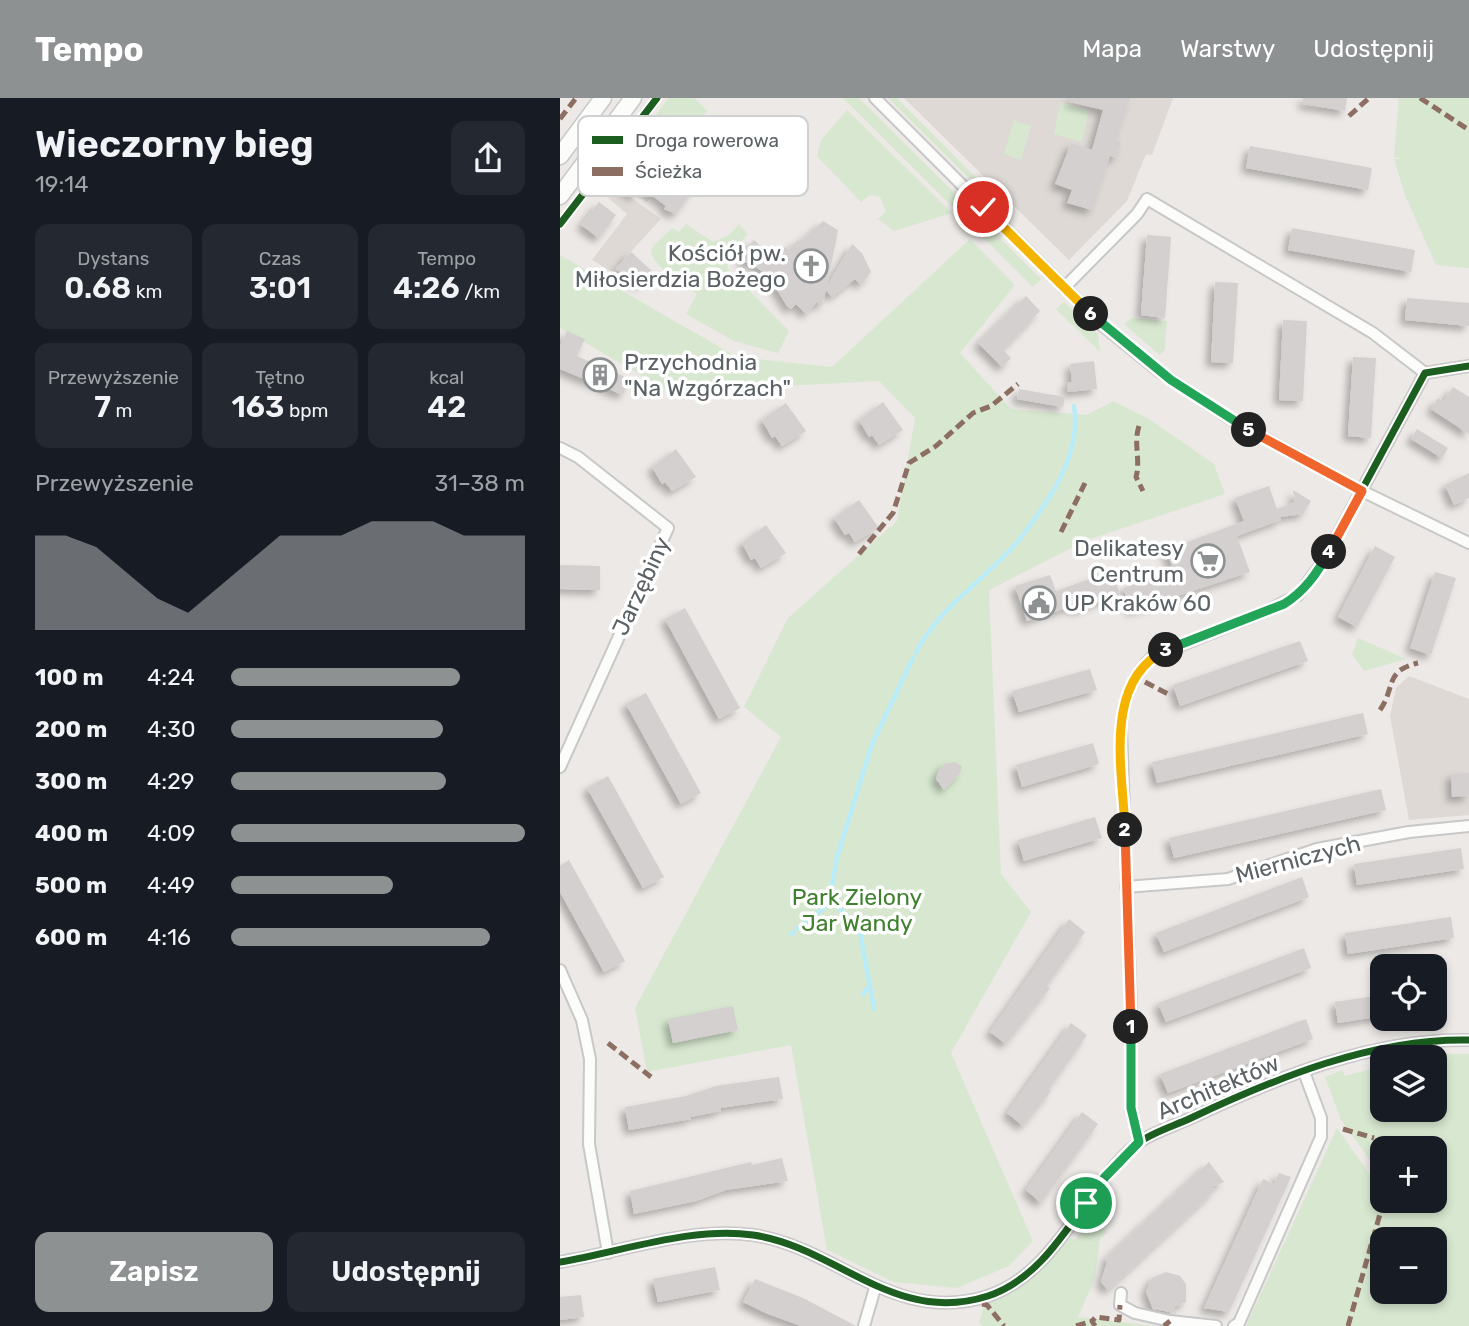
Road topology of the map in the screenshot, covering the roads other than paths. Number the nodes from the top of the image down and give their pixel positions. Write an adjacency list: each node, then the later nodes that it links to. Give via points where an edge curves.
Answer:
1 (603, 98): 4 (main road)
2 (634, 98): 5 (main road)
3 (875, 98): 10 (street)
4 (590, 116)
5 (620, 116)
6 (578, 132): 7 (main road)
7 (560, 156)
8 (578, 172): 9 (main road)
9 (560, 196)
10 (1064, 288): 12 (street, via 1147,199 1374,333); 14 (street, via 1116,338 1189,393)
11 (1469, 366): 12 (street)
12 (1425, 373): 14 (street)
13 (560, 448): 16 (street, Jarzębiny, via 668,528)
14 (1362, 491): 15 (street); 18 (street, via 1324,562 1298,595 1167,649 1140,668 1122,713)
15 (1469, 543)
16 (560, 767)
17 (1469, 826): 18 (street, Mierniczych, via 1317,849 1228,879)
18 (1126, 887): 22 (street, via 1131,1108)
19 (560, 970): 23 (street, via 582,1020 590,1059 589,1144)
20 (1469, 1040): 21 (street, Architektów, via 1387,1047)
21 (1304, 1072): 22 (street, Architektów); 29 (street, via 1321,1118 1321,1137)
22 (1139, 1142): 25 (street, Architektów, via 1105,1177 1045,1257 999,1292 965,1302 933,1302)
23 (608, 1252): 24 (street, Architektów); 25 (street, Architektów, via 709,1234 756,1235 790,1245)
24 (560, 1262)
25 (875, 1288): 27 (street)
26 (1121, 1293): 28 (street, via 1120,1306 1135,1313)
27 (864, 1326)
28 (1216, 1326)
29 (1234, 1326)

